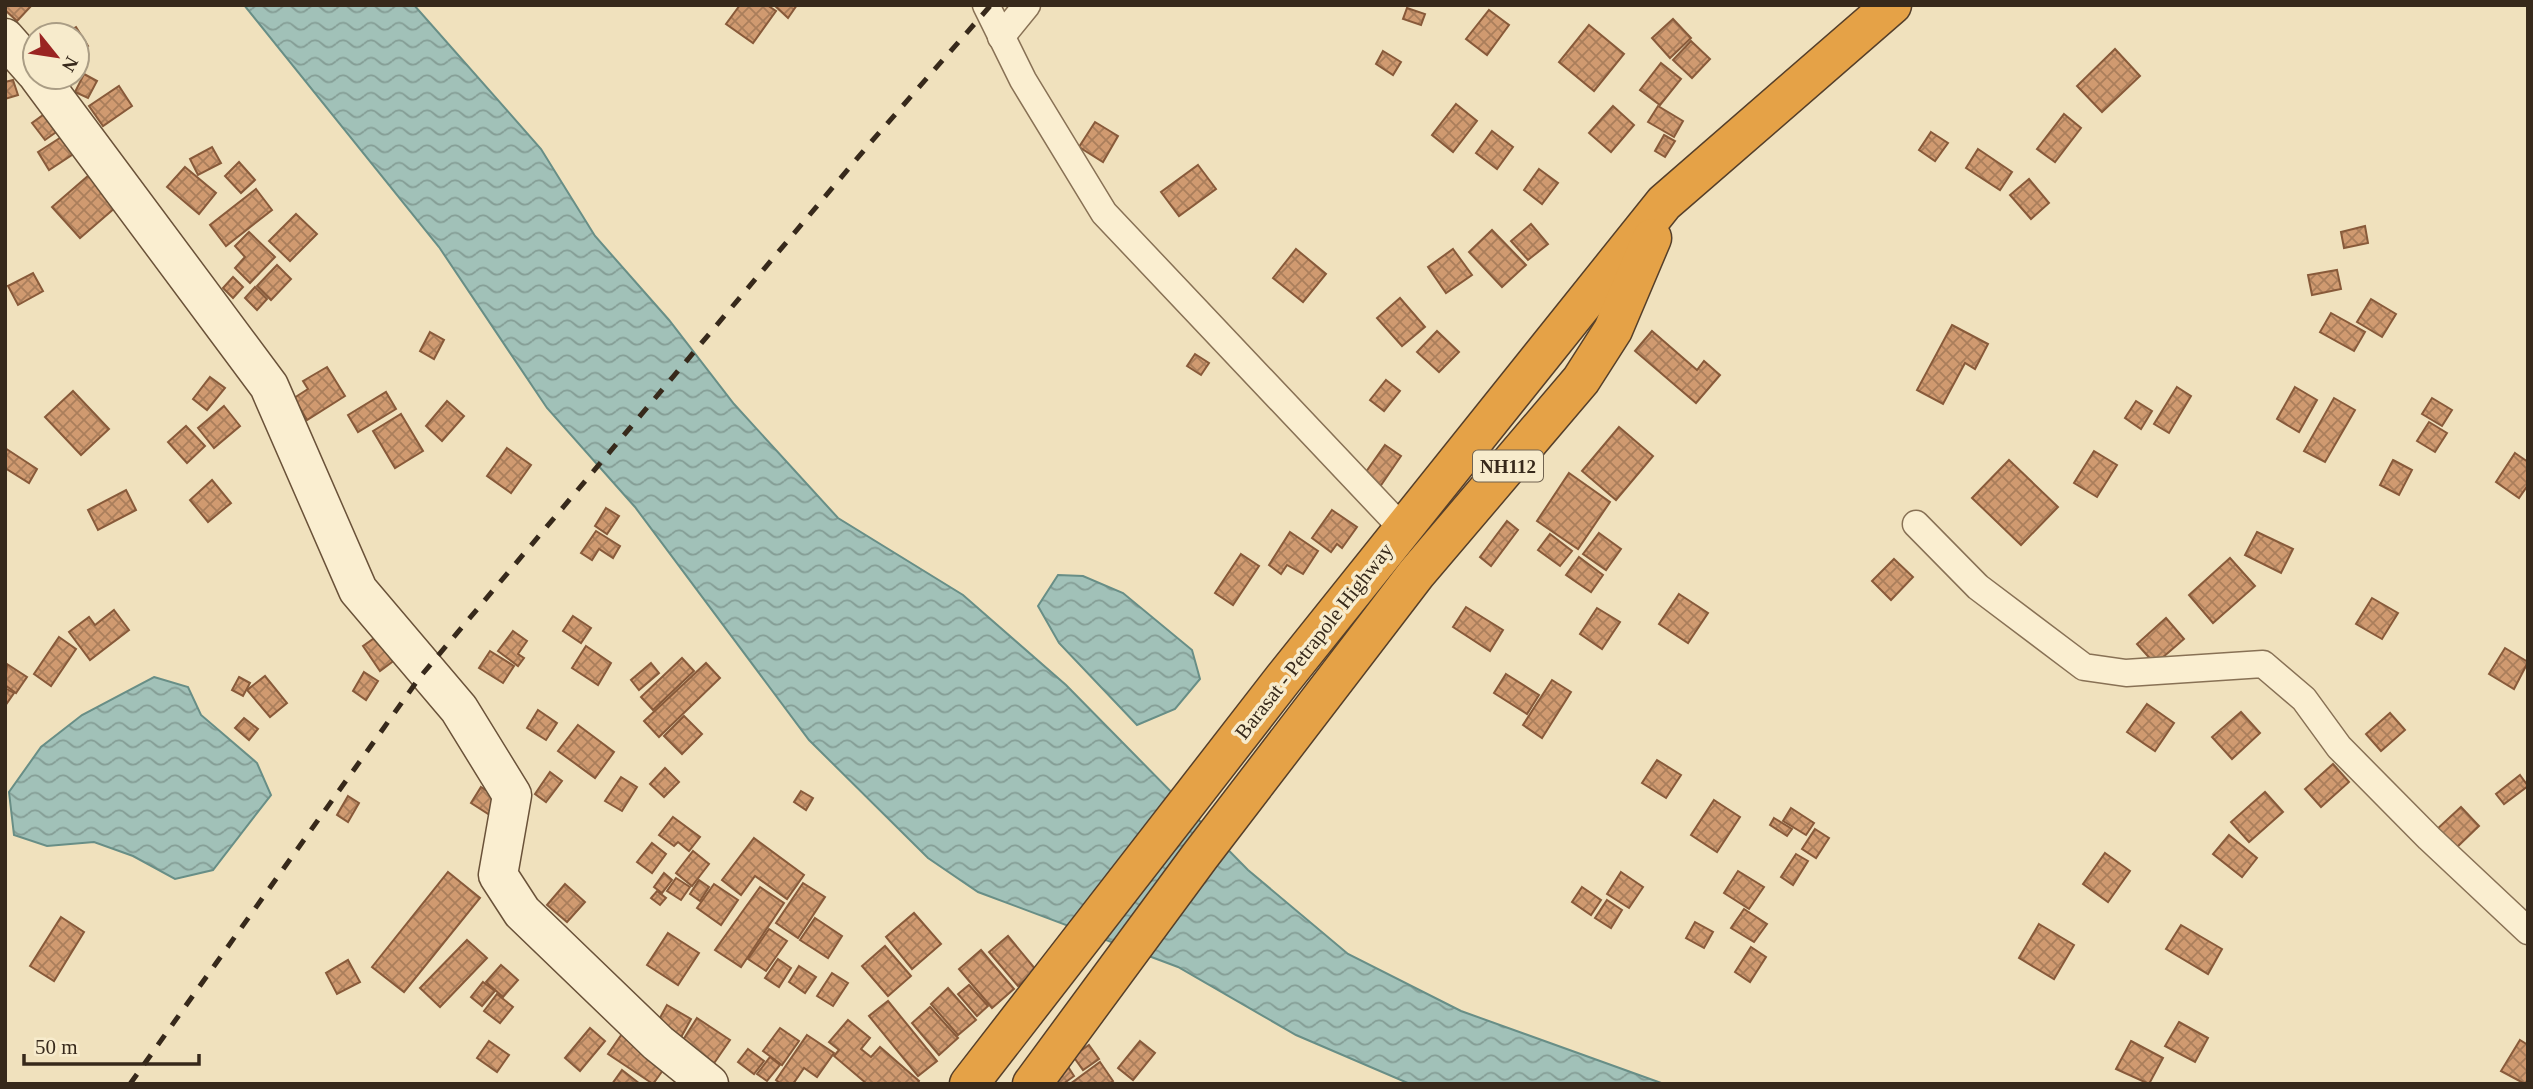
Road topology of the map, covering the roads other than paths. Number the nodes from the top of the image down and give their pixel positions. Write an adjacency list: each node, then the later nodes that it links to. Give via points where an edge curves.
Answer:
1 (986, 5): 4 (street)
2 (1027, 5): 4 (street)
3 (1892, 5): 8 (highway, Barasat - Petrapole Highway / NH112)
4 (1001, 37): 10 (street, via 1104,213)
5 (5, 38): 6 (main road)
6 (21, 56)
7 (49, 91): 12 (main road, via 269,386 358,590 458,709 512,795 498,875 522,912 658,1044)
8 (1664, 203): 10 (highway, Barasat - Petrapole Highway / NH112); 14 (highway, Barasat - Petrapole Highway / NH112, via 1613,330 1581,380 1416,574)
9 (1916, 524): 11 (street, via 1978,587 2084,667 2126,673 2263,664 2304,699 2339,747)
10 (1403, 530): 13 (highway, Barasat - Petrapole Highway / NH112)
11 (2528, 931)
12 (709, 1084)
13 (969, 1084)
14 (1032, 1084)

